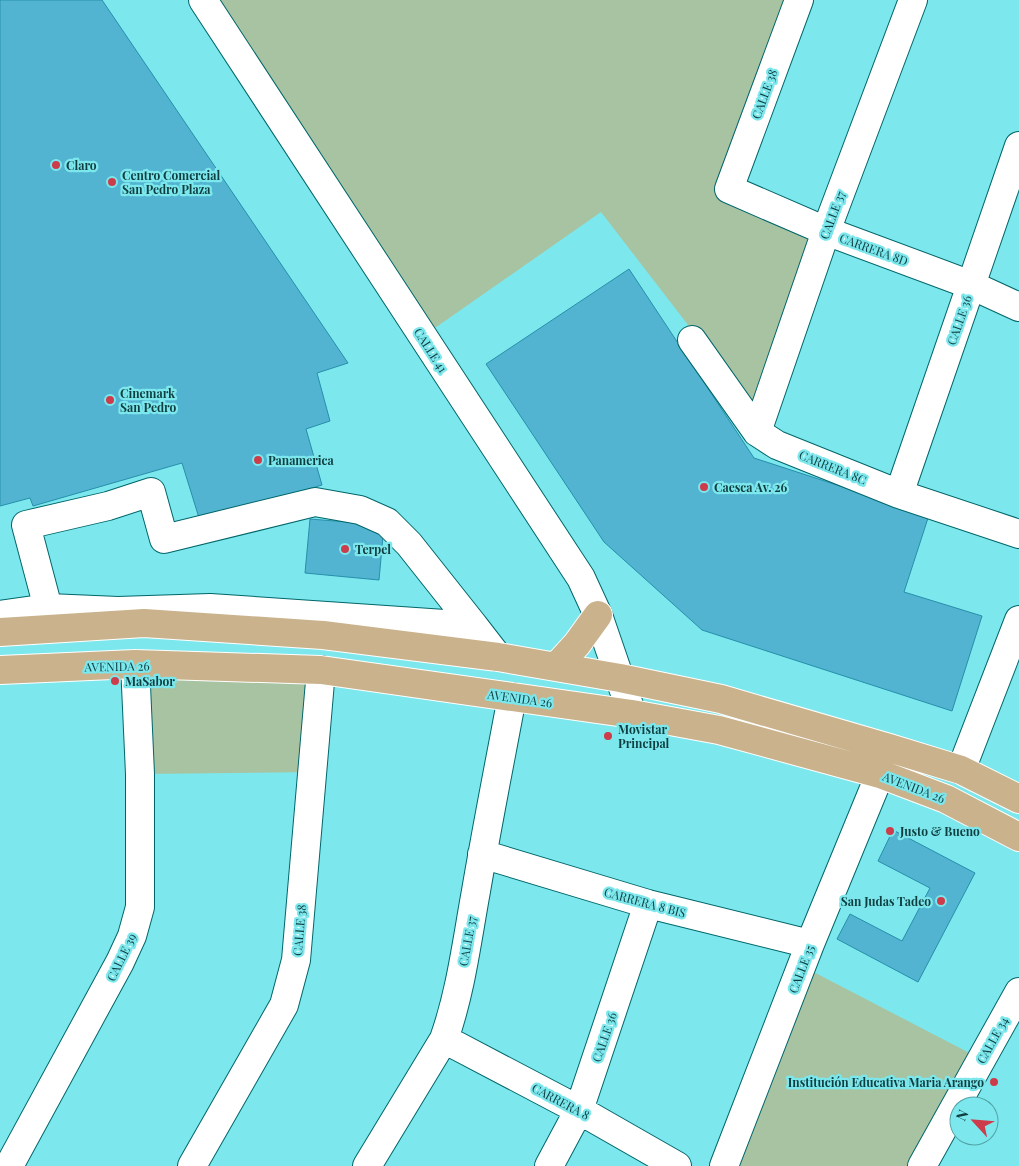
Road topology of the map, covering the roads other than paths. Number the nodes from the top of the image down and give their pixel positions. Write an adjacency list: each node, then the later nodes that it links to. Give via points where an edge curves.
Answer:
1 (203, 0): 15 (street, CALLE 41, via 581,578)
2 (799, 0): 5 (street, CALLE 38)
3 (913, 0): 6 (street, CALLE 37)
4 (1019, 146): 7 (street, CALLE 36)
5 (729, 189): 6 (street, CARRERA 8D)
6 (826, 231): 7 (street, CARRERA 8D); 10 (street, CALLE 37)
7 (971, 285): 8 (street, CARRERA 8D); 11 (street, CALLE 36)
8 (1019, 307)
9 (692, 340): 10 (street, CARRERA 8C)
10 (757, 432): 11 (street, CARRERA 8C, via 777,445)
11 (899, 494): 12 (street, CARRERA 8C)
12 (1019, 534)
13 (48, 608): 14 (street); 17 (street, via 118,611 210,608); 17 (street, via 26,525 108,506 150,492 164,539 315,502 360,510 387,522 409,544)
14 (0, 614)
15 (598, 615): 21 (main road); 24 (street, CALLE 41)
16 (1019, 620): 27 (street)
17 (474, 626): 19 (street)
18 (0, 632): 19 (main road, via 144,623 323,635)
19 (498, 657): 21 (main road)
20 (135, 664): 22 (main road, AVENIDA 26); 23 (main road, AVENIDA 26); 37 (street, CALLE 39, via 140,774 140,907 120,962)
21 (556, 667): 24 (main road)
22 (0, 670)
23 (321, 670): 25 (main road, AVENIDA 26); 38 (street, CALLE 38, via 296,960 290,988 284,1006)
24 (620, 678): 26 (street, CALLE 41); 27 (main road, via 721,700)
25 (512, 697): 26 (main road, AVENIDA 26); 31 (street, CALLE 37)
26 (632, 714): 28 (main road, AVENIDA 26, via 718,730)
27 (961, 770): 29 (main road)
28 (880, 774): 30 (main road, AVENIDA 26, via 946,799); 33 (street, CALLE 35)
29 (1019, 799)
30 (1019, 837)
31 (482, 854): 32 (street, CARRERA 8 BIS); 35 (street, CALLE 37, via 459,987)
32 (648, 904): 33 (street, CARRERA 8 BIS); 36 (street, CALLE 36)
33 (810, 944): 42 (street, CALLE 35)
34 (1019, 992): 43 (street, CALLE 34)
35 (444, 1039): 36 (street, CARRERA 8); 39 (street, CALLE 37)
36 (579, 1110): 40 (street, CALLE 36); 41 (street, CARRERA 8)
37 (9, 1166)
38 (192, 1166)
39 (367, 1166)
40 (549, 1166)
41 (677, 1166)
42 (724, 1166)
43 (922, 1166)

